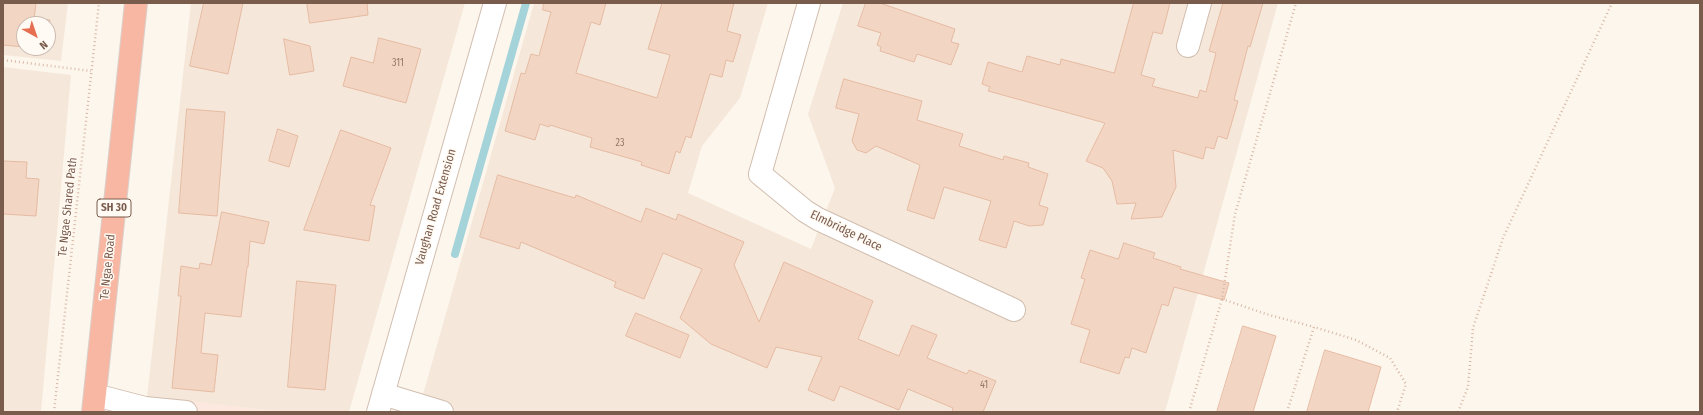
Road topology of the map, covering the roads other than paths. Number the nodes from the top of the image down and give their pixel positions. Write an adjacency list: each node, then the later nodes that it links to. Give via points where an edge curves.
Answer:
1 (136, 3): 8 (highway, Te Ngae Road / SH 30)
2 (495, 3): 7 (street, Vaughan Road Extension)
3 (809, 3): 6 (street, Elmbridge Place, via 760,174 818,219)
4 (1200, 3): 5 (street)
5 (1188, 46)
6 (1014, 310)
7 (380, 403): 10 (street)
8 (94, 404): 9 (street)
9 (186, 412)
10 (442, 412)

